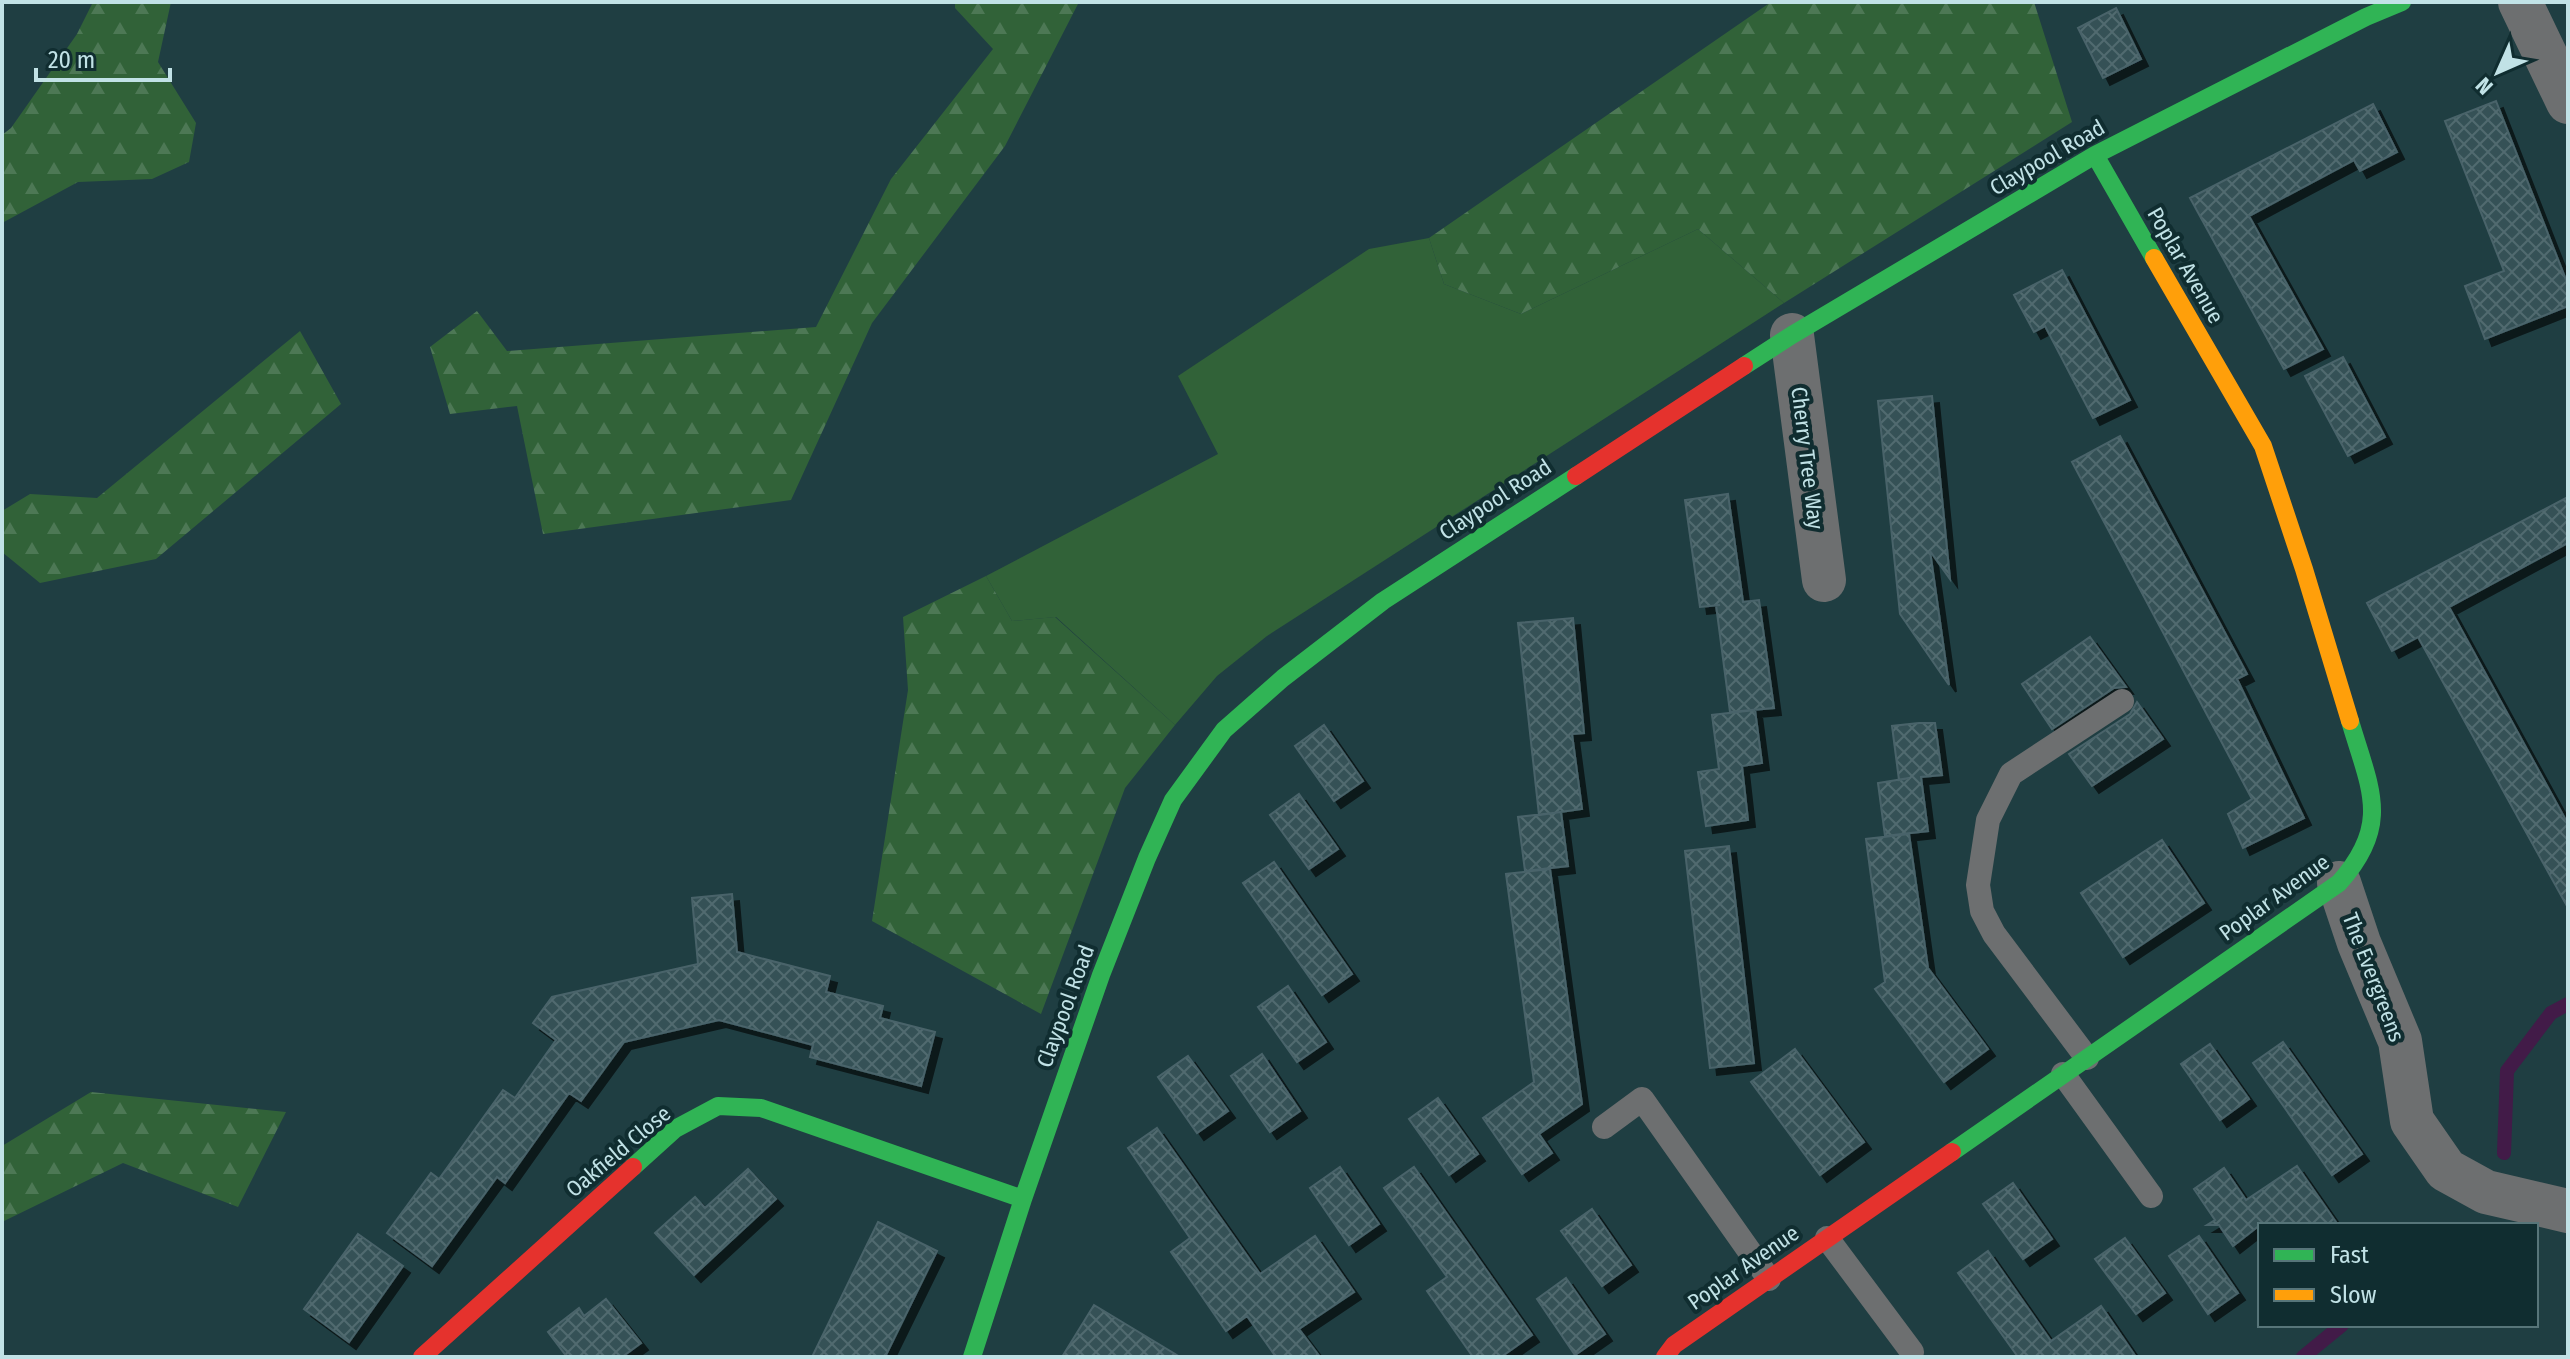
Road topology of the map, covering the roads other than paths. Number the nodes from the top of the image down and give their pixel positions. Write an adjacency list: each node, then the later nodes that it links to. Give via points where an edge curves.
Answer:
1 (2402, 2): 4 (street, Claypool Road)
2 (2520, 2): 3 (street)
3 (2568, 102)
4 (2095, 155): 5 (street, Claypool Road); 8 (street, Poplar Avenue, via 2263,446 2295,541 2372,796 2370,840)
5 (1792, 335): 6 (street, Cherry Tree Way); 13 (street, Claypool Road, via 1383,601 1224,730 1173,800 1147,858)
6 (1824, 580)
7 (2122, 701): 9 (lane, via 2011,774 1988,820 1978,885 1982,911 1994,934)
8 (2339, 883): 9 (street, Poplar Avenue); 14 (street, The Evergreens, via 2400,1041 2412,1121 2446,1170 2486,1192)
9 (2087, 1058): 10 (street, Poplar Avenue)
10 (2063, 1074): 12 (lane); 15 (street, Poplar Avenue)
11 (1604, 1127): 16 (lane, via 1642,1099)
12 (2151, 1196)
13 (1023, 1199): 18 (street, Oakfield Close, via 761,1108 718,1106 675,1129); 19 (street, Claypool Road)
14 (2568, 1211)
15 (1827, 1238): 16 (street, Poplar Avenue); 17 (lane)
16 (1769, 1279): 20 (street, Poplar Avenue, via 1674,1345)
17 (1912, 1352)
18 (422, 1357)
19 (972, 1357)
20 (1665, 1357)

